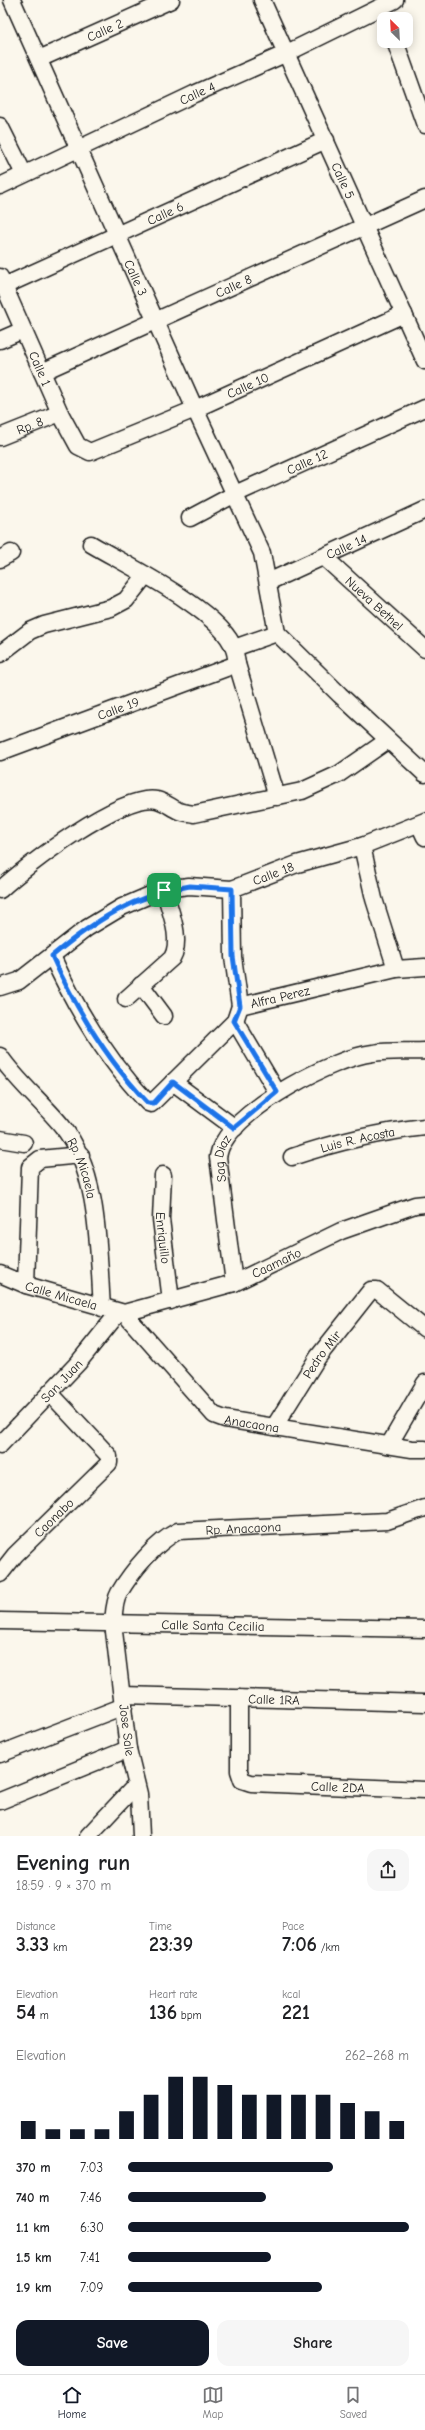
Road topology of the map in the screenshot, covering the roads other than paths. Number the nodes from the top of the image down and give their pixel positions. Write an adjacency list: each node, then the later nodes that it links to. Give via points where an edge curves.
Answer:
1 (12, 0): 7 (street, Calle 3)
2 (171, 0): 7 (street, Calle 2)
3 (262, 0): 6 (street, Calle 5)
4 (387, 6): 6 (street, Calle 4)
5 (398, 48): 8 (street)
6 (287, 53): 11 (street, Calle 5); 12 (street, Calle 4)
7 (39, 59): 12 (street, Calle 3)
8 (419, 92): 9 (street)
9 (425, 125)
10 (0, 126): 13 (street)
11 (326, 140): 16 (street, Calle 5); 17 (street, Calle 6)
12 (79, 148): 13 (street, Calle 4); 17 (street, Calle 3)
13 (24, 174): 14 (street, Calle 4)
14 (0, 186)
15 (425, 199): 16 (street, Calle 8)
16 (364, 226): 19 (street, Calle 5); 20 (street, Calle 8)
17 (117, 235): 18 (street, Calle 6); 20 (street, Calle 3)
18 (2, 282): 21 (street, Calle 1)
19 (404, 314): 23 (street, Calle 5); 26 (street, Calle 10)
20 (156, 320): 24 (street, Calle 8); 26 (street, Calle 3)
21 (23, 330): 22 (street); 24 (street, Calle 1)
22 (0, 340)
23 (425, 361)
24 (42, 372): 27 (street, Calle 1)
25 (425, 408): 30 (street, Calle 12)
26 (195, 409): 29 (street, Calle 10); 30 (street, Calle 3)
27 (60, 414): 28 (street, Rp. 8); 29 (street, Calle 1, via 78,446)
28 (0, 437)
29 (90, 452)
30 (236, 494): 32 (street, Calle 12); 36 (street, Calle 3, via 262,553)
31 (425, 510): 34 (street, Calle 14)
32 (190, 518)
33 (91, 544): 35 (street)
34 (325, 558): 36 (street, Calle 14); 39 (street, Nueva Bethel)
35 (145, 576): 38 (street, via 189,600 222,631); 40 (street, via 126,600 111,608 44,625 30,631)
36 (268, 582): 37 (street, Calle 3)
37 (277, 633): 38 (street); 42 (street)
38 (234, 648): 41 (street)
39 (425, 649)
40 (0, 654)
41 (237, 664): 43 (street, Calle 19); 45 (street)
42 (388, 740): 44 (street); 45 (street, via 339,774 302,791)
43 (0, 752)
44 (425, 774)
45 (277, 797): 49 (street, via 194,814 180,812 157,800 143,800 94,822 52,848)
46 (423, 827): 47 (street, Calle 18)
47 (362, 846): 48 (street, Calle 18, via 297,864); 53 (street, via 374,899)
48 (232, 889): 50 (street, Calle 18, via 190,886); 57 (street)
49 (0, 890)
50 (164, 890): 51 (street, Calle 18, via 122,907 87,928); 54 (street, via 176,940 175,952)
51 (52, 956): 55 (street, Calle 18, via 19,981); 61 (street, via 67,990 101,1046 125,1079 148,1103 154,1103)
52 (425, 967): 53 (street, Alfra Perez)
53 (396, 969): 57 (street, Alfra Perez)
54 (141, 985): 56 (street); 58 (street)
55 (0, 987)
56 (126, 999)
57 (237, 1013): 61 (street); 62 (street)
58 (164, 1016)
59 (425, 1051): 62 (street, Sag Diaz, via 374,1053 355,1057)
60 (0, 1056): 67 (street, Rp. Micaela, via 63,1127)
61 (173, 1082): 64 (street)
62 (277, 1092): 64 (street, Sag Diaz)
63 (425, 1127): 68 (street, Luis R. Acosta, via 388,1131 338,1142)
64 (234, 1128): 72 (street, Sag Diaz, via 222,1143 218,1157)
65 (0, 1139): 66 (street)
66 (24, 1143)
67 (81, 1155): 73 (street, via 40,1159 30,1167); 75 (street, Rp. Micaela, via 94,1213)
68 (292, 1157)
69 (164, 1175): 74 (street, Enriquillo, via 161,1219)
70 (425, 1204): 72 (street, Caamaño, via 341,1231)
71 (0, 1275): 73 (street, Calle Micaela)
72 (234, 1283): 74 (street, Caamaño)
73 (26, 1285): 75 (street, Calle Micaela)
74 (171, 1301): 76 (street, Caamaño)
75 (102, 1308): 76 (street, Calle Micaela)
76 (121, 1312): 79 (street, San. Juan); 80 (street, Anacaona, via 214,1415 225,1420)
77 (425, 1329): 80 (street, Pedro Mir, via 377,1290 372,1290 318,1357)
78 (425, 1383): 82 (street)
79 (50, 1393): 81 (street, San. Juan); 85 (street, Caonabo, via 109,1456 109,1463 15,1555)
80 (274, 1427): 82 (street, Anacaona)
81 (0, 1445)
82 (389, 1445): 83 (street, Anacaona)
83 (425, 1449)
84 (425, 1508): 87 (street, Rp. Anacaona, via 387,1521 178,1531 159,1543 119,1594 114,1606)
85 (0, 1574)
86 (0, 1621): 87 (street, Calle Santa Cecilia)
87 (113, 1623): 88 (street, Calle Santa Cecilia); 90 (street, Jose Sale)
88 (425, 1629)
89 (239, 1698): 90 (street, Calle 1RA); 91 (street, Calle 1RA); 95 (street, Calle 2DA, via 239,1770 242,1780 251,1783)
90 (123, 1700): 92 (street, Jose Sale); 93 (street)
91 (425, 1703)
92 (128, 1749): 94 (street, Jose Sale); 96 (street)
93 (0, 1754)
94 (136, 1785): 97 (street); 98 (street, Jose Sale)
95 (425, 1790)
96 (0, 1801)
97 (88, 1836)
98 (141, 1836)

